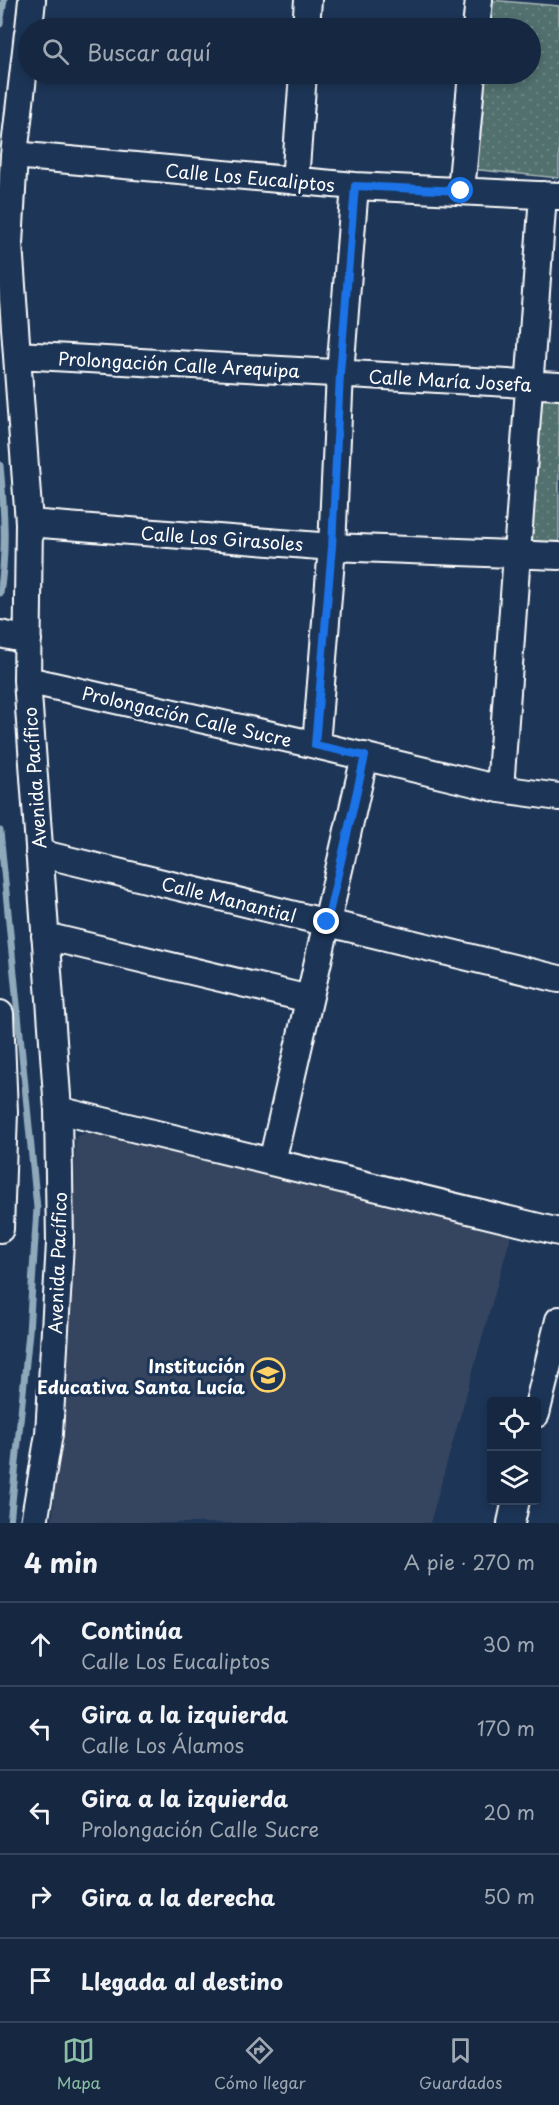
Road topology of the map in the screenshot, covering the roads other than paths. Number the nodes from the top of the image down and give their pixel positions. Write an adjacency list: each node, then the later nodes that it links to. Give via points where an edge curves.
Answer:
1 (32, 0): 4 (street, Avenida Pacífico)
2 (308, 0): 5 (street)
3 (479, 0): 6 (street)
4 (30, 18)
5 (307, 18)
6 (477, 18)
7 (23, 84): 10 (street, Avenida Pacífico)
8 (302, 84): 11 (street)
9 (471, 84): 13 (street)
10 (14, 155): 11 (street, Calle Los Eucaliptos); 15 (street, Avenida Pacífico, via 9,244)
11 (296, 181): 12 (street, Calle Los Eucaliptos)
12 (355, 186): 13 (street, Calle Los Eucaliptos); 16 (street)
13 (461, 191): 14 (street, Calle Los Eucaliptos)
14 (551, 195): 17 (street)
15 (18, 355): 16 (street, Prolongación Calle Arequipa); 19 (street, Avenida Pacífico)
16 (340, 374): 17 (street, Calle María Josefa); 20 (street)
17 (530, 384): 18 (street, Calle María Josefa); 21 (street)
18 (559, 386)
19 (29, 524): 20 (street, Calle Los Girasoles); 23 (street, Avenida Pacífico)
20 (332, 547): 21 (street, Calle Los Girasoles); 25 (street)
21 (517, 553): 22 (street, Calle Los Girasoles); 27 (street)
22 (559, 556)
23 (11, 636): 24 (street, Avenida Pacífico)
24 (27, 680): 25 (street, Prolongación Calle Sucre); 29 (street, Avenida Pacífico)
25 (315, 745): 26 (street, Prolongación Calle Sucre)
26 (365, 756): 27 (street, Prolongación Calle Sucre); 30 (street)
27 (500, 789): 28 (street, Prolongación Calle Sucre)
28 (559, 797)
29 (39, 852): 30 (street, Calle Manantial); 31 (street, Avenida Pacífico)
30 (327, 922): 32 (street, Calle Manantial); 33 (street)
31 (45, 936): 33 (street); 35 (street, Avenida Pacífico)
32 (559, 979)
33 (309, 999): 37 (street)
34 (0, 1014): 36 (street)
35 (58, 1110): 37 (street); 43 (street, Avenida Pacífico, via 60,1243 49,1434)
36 (2, 1111): 38 (street)
37 (272, 1162): 39 (street)
38 (0, 1229)
39 (559, 1232)
40 (559, 1320): 41 (street)
41 (541, 1397)
42 (515, 1505): 44 (street)
43 (34, 1523)
44 (511, 1523)

